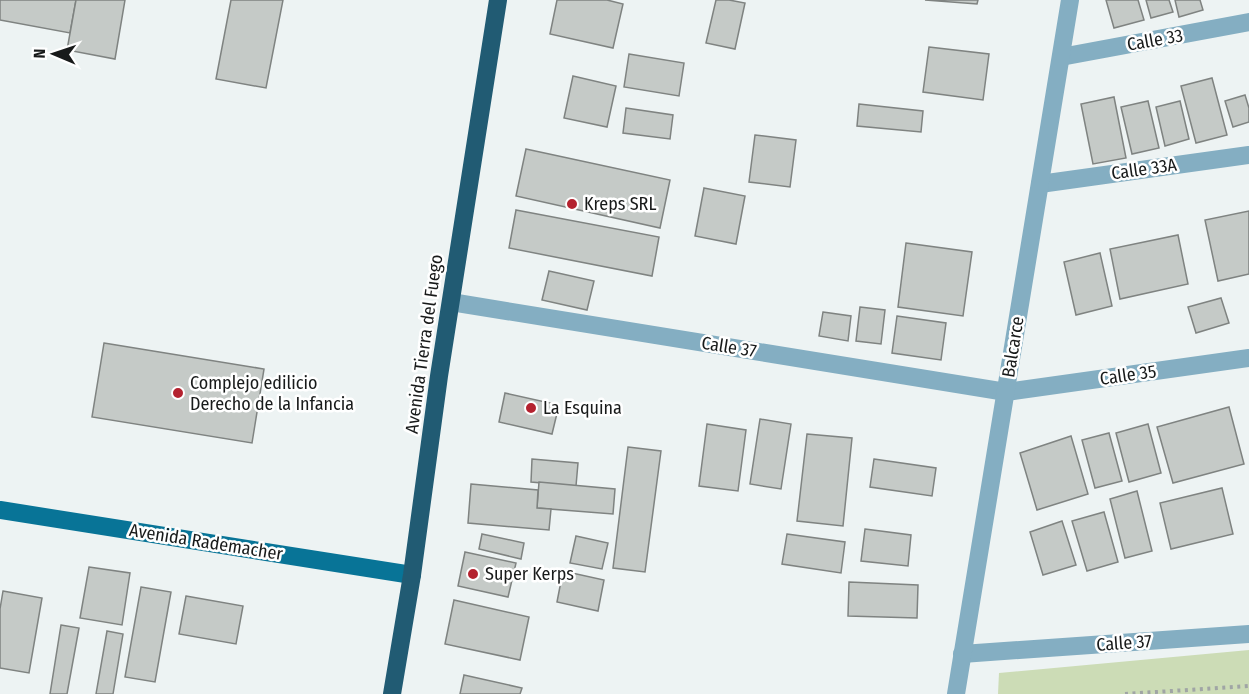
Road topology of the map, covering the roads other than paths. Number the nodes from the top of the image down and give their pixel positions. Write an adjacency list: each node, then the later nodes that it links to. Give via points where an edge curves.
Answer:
1 (498, 0): 7 (highway, Avenida Tierra del Fuego)
2 (1070, 0): 4 (street, Balcarce)
3 (1249, 22): 4 (street, Calle 33)
4 (1061, 57): 6 (street, Balcarce)
5 (1249, 155): 6 (street, Calle 33A)
6 (1040, 184): 9 (street, Balcarce)
7 (451, 302): 9 (street, Calle 37); 11 (highway, Avenida Tierra del Fuego)
8 (1249, 358): 9 (street, Calle 35)
9 (1006, 392): 13 (street, Balcarce)
10 (0, 510): 11 (main road, Avenida Rademacher)
11 (412, 576): 14 (highway, Avenida Tierra del Fuego)
12 (1249, 633): 13 (street, Calle 37)
13 (962, 654): 15 (street, Balcarce)
14 (393, 694)
15 (956, 694)

